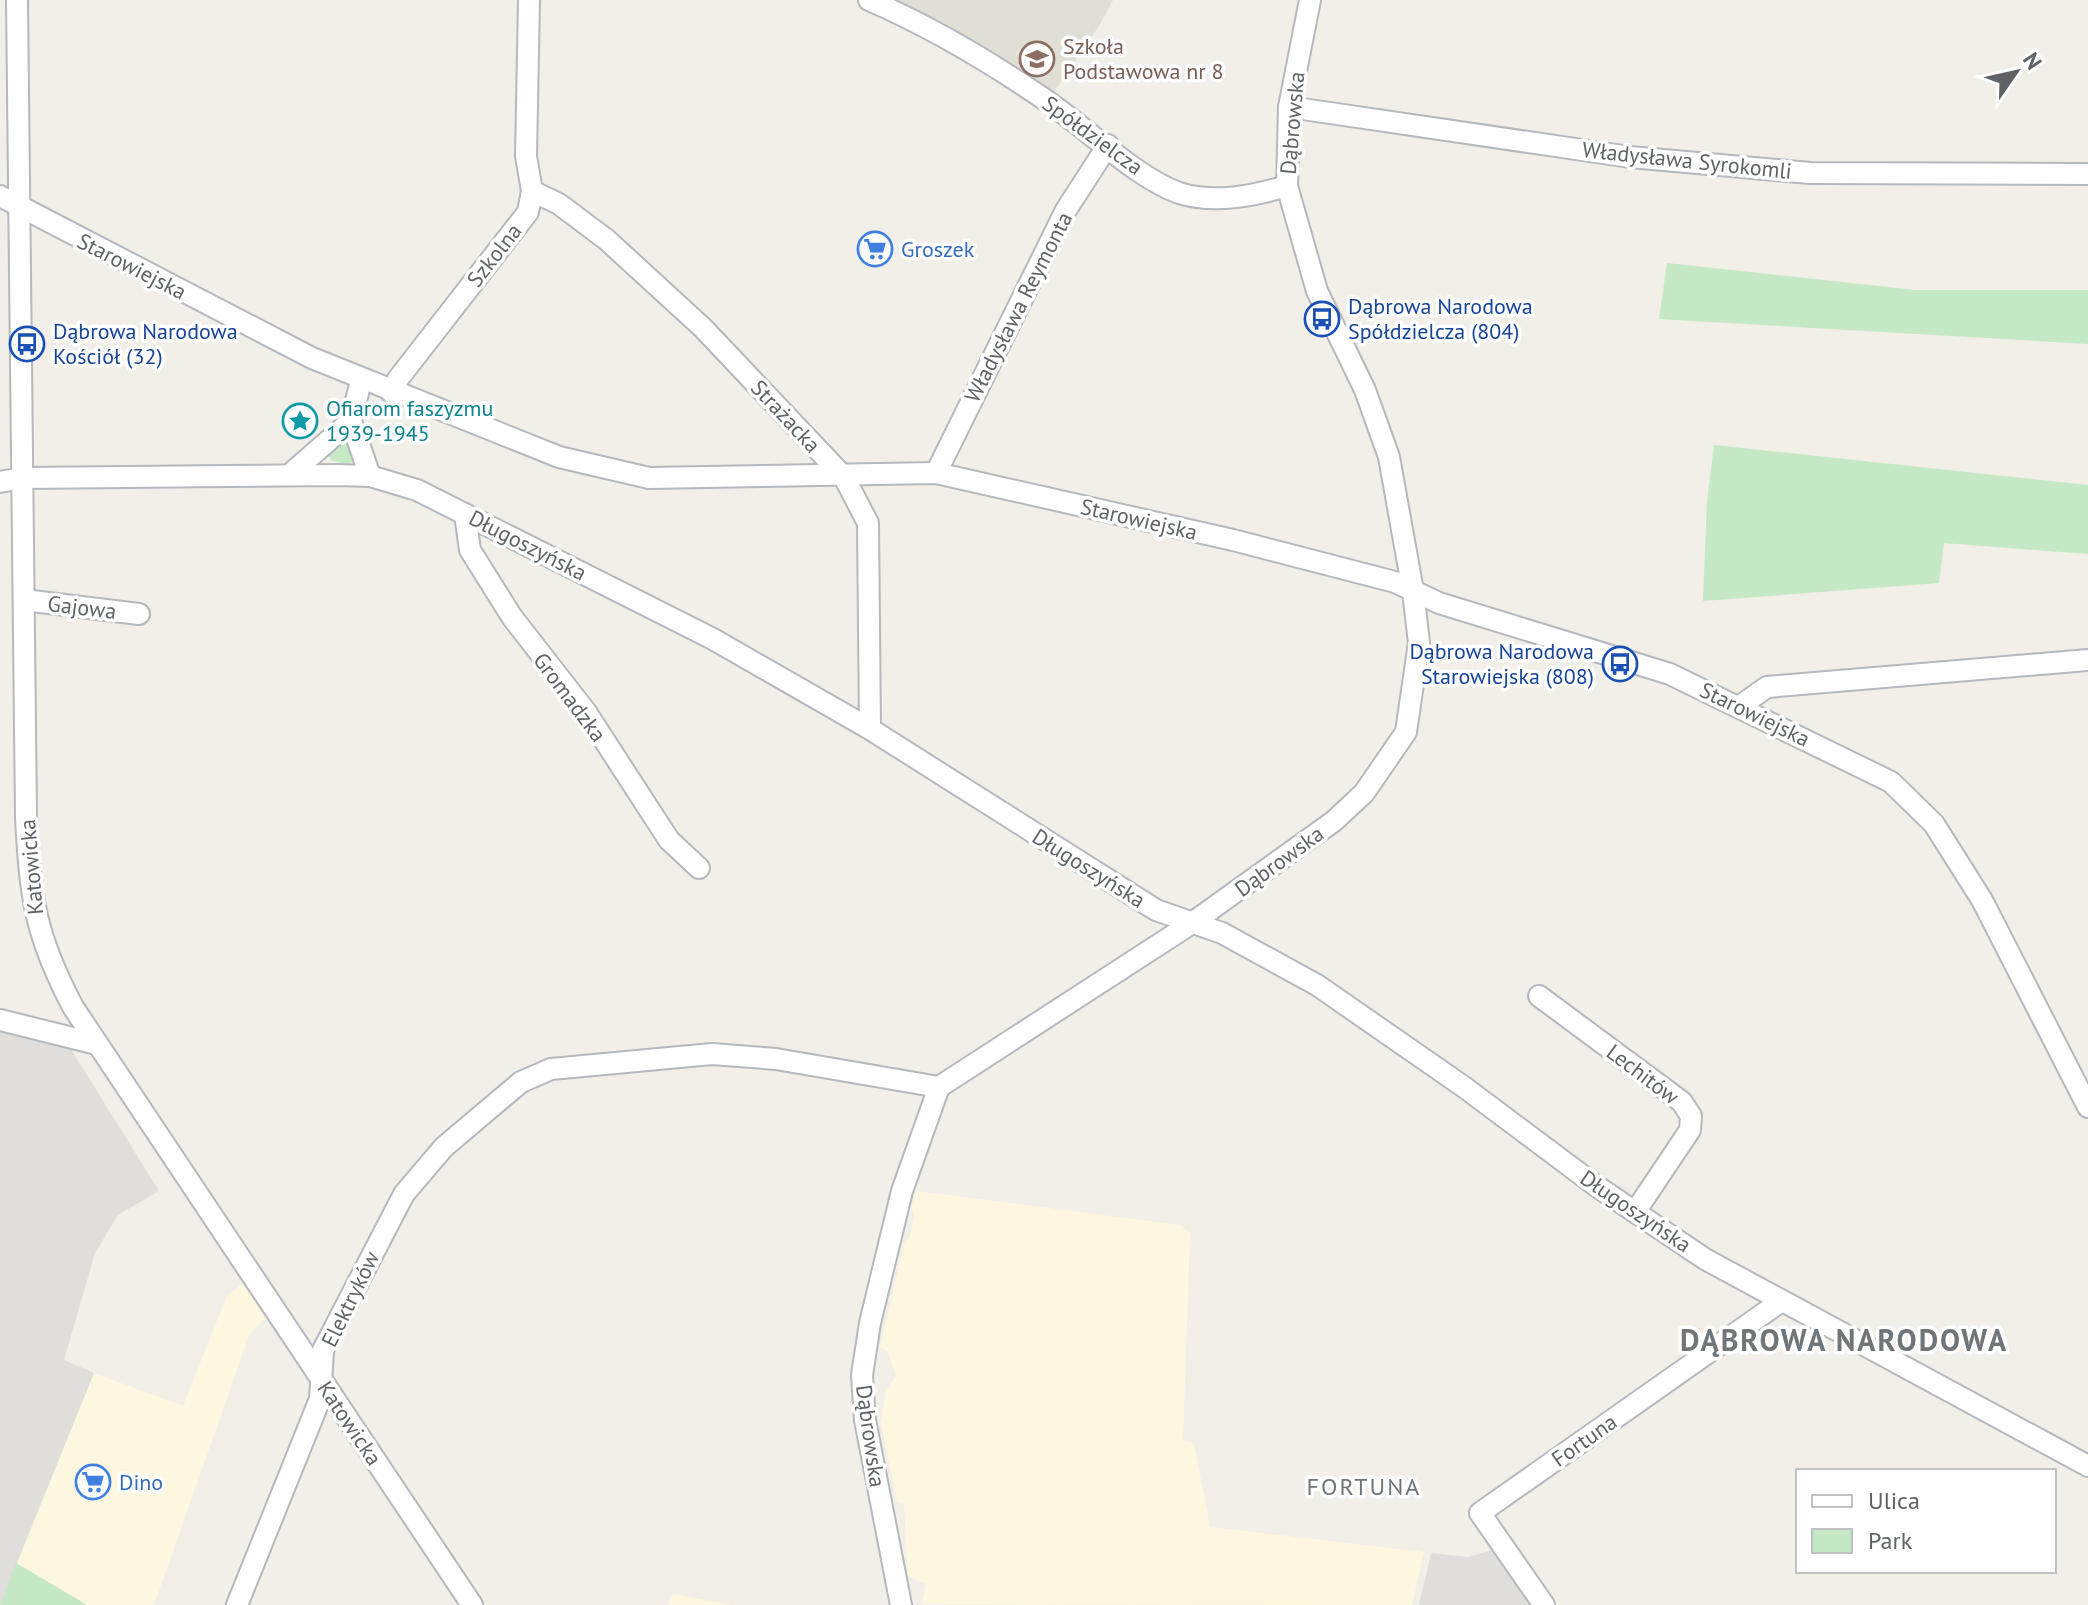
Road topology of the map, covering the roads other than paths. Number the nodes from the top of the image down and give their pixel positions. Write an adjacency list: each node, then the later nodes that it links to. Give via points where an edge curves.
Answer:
1 (6, 0): 6 (street)
2 (17, 0): 13 (street, Katowicka)
3 (529, 0): 11 (street, via 526,156)
4 (869, 0): 8 (street, Spółdzielcza, via 1043,98)
5 (1310, 0): 7 (street, Dąbrowska)
6 (0, 1)
7 (1289, 107): 9 (street, Władysława Syrokomli, via 1630,157 1810,173); 10 (street, Dąbrowska)
8 (1108, 145): 10 (street, Spółdzielcza, via 1179,193 1254,196); 17 (street, Władysława Reymonta, via 1066,210)
9 (2088, 174)
10 (1287, 186): 24 (street, Dąbrowska, via 1317,291 1365,390 1389,457)
11 (532, 191): 15 (street, Szkolna, via 528,212); 20 (street, Strażacka, via 607,240 692,318)
12 (0, 196): 13 (street, Starowiejska)
13 (19, 208): 14 (street, Starowiejska); 21 (street, Katowicka)
14 (361, 381): 15 (street, Starowiejska); 16 (street)
15 (391, 392): 20 (street, Starowiejska, via 559,457 649,478)
16 (351, 421): 18 (street); 19 (street)
17 (936, 473): 20 (street, Starowiejska); 24 (street, Starowiejska, via 1233,540)
18 (289, 475): 19 (street, Długoszyńska); 21 (street, Długoszyńska)
19 (370, 476): 23 (street, Długoszyńska, via 417,490)
20 (844, 477): 29 (street, Strażacka, via 868,523)
21 (23, 478): 22 (street, Długoszyńska); 25 (street, Katowicka)
22 (0, 482)
23 (465, 514): 29 (street, Długoszyńska, via 713,639); 30 (street, Gromadzka, via 470,550 512,617 586,712 669,840)
24 (1413, 591): 28 (street, Starowiejska, via 1670,674); 31 (street, Dąbrowska, via 1419,643 1414,695 1406,732 1389,759 1334,821)
25 (24, 600): 26 (street, Gajowa); 34 (street, Katowicka, via 26,817 36,922 52,967)
26 (139, 614)
27 (2088, 660): 28 (street, via 1767,687)
28 (1740, 706): 36 (street, Starowiejska, via 1891,782 1934,824 1982,900)
29 (870, 729): 31 (street, Długoszyńska, via 1156,910)
30 (699, 868)
31 (1192, 923): 35 (street, Dąbrowska); 37 (street, Długoszyńska, via 1222,933 1317,985)
32 (1539, 996): 37 (street, Lechitów, via 1682,1102 1691,1116 1690,1130)
33 (0, 1020): 34 (street)
34 (97, 1044): 39 (street, Katowicka)
35 (939, 1087): 39 (street, Elektryków, via 776,1059 712,1054 551,1069 521,1082 444,1147 404,1194 323,1350); 43 (street, Dąbrowska, via 902,1191 862,1375 865,1420)
36 (2088, 1107)
37 (1635, 1212): 38 (street, Długoszyńska)
38 (1780, 1302): 40 (street, Długoszyńska); 44 (street, Fortuna, via 1480,1513)
39 (321, 1379): 41 (street, Elektryków, via 320,1399); 42 (street, Katowicka)
40 (2088, 1466)
41 (237, 1605)
42 (472, 1605)
43 (901, 1605)
44 (1544, 1605)

